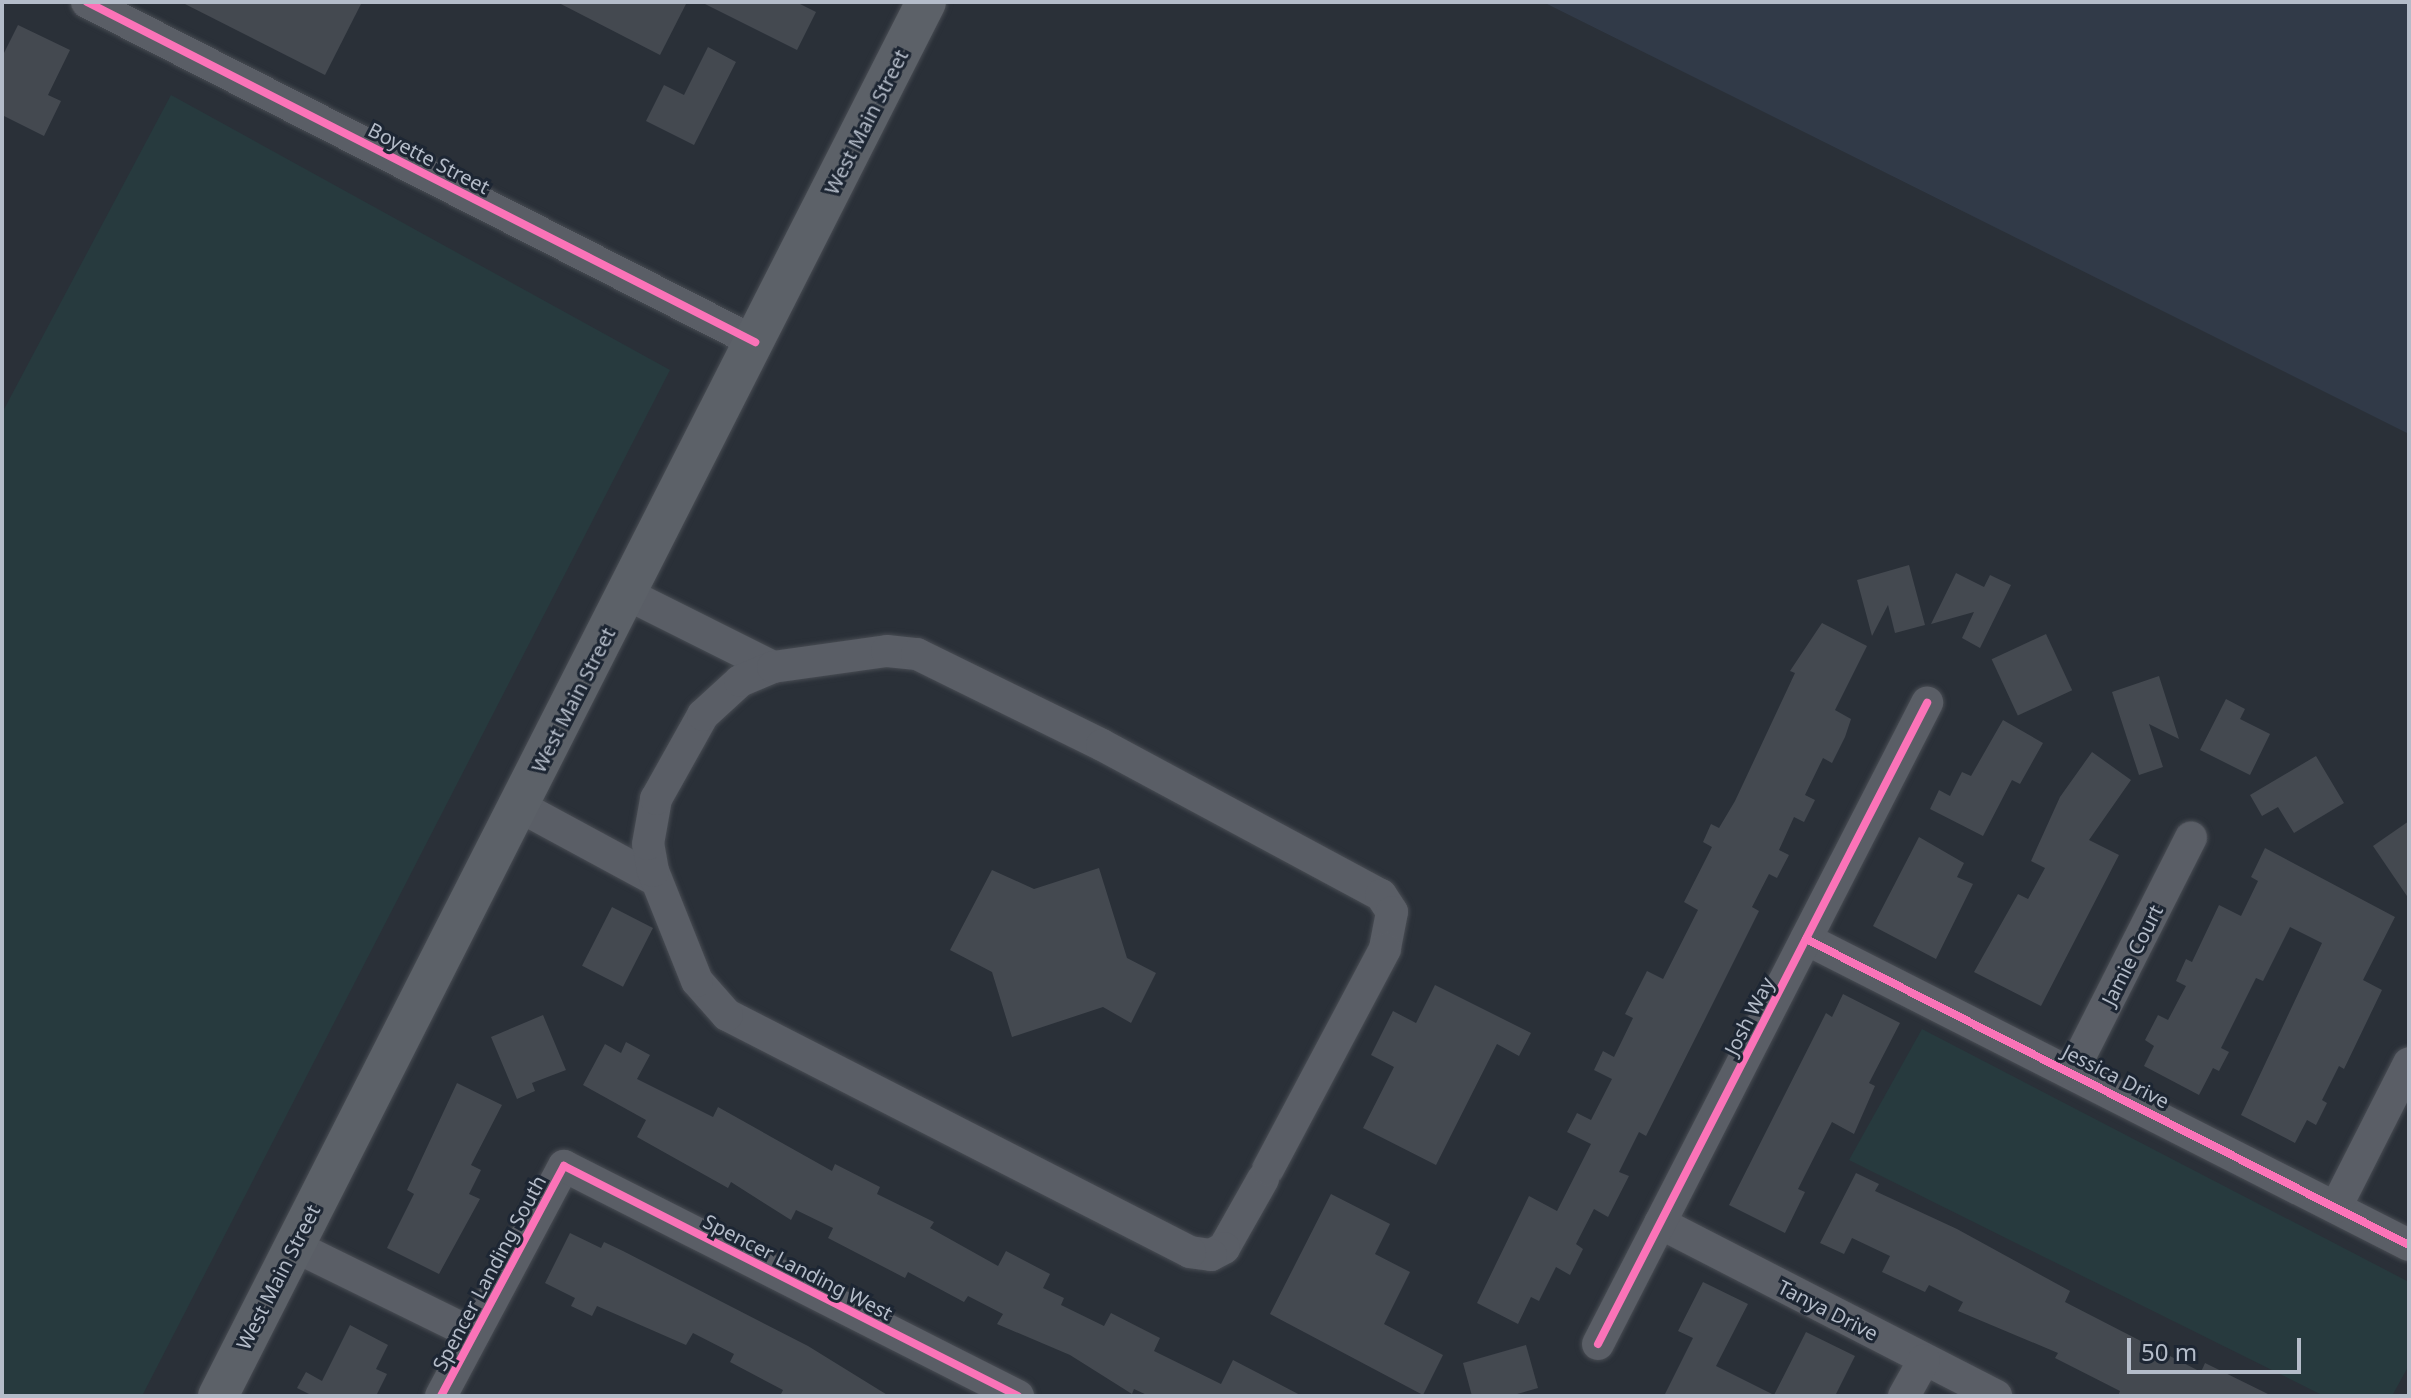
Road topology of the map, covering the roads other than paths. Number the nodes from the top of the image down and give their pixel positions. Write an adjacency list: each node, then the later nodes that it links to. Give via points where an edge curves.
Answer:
1 (87, 2): 3 (street, Boyette Street)
2 (926, 2): 4 (main road, West Main Street)
3 (138, 13): 4 (street, Boyette Street)
4 (755, 342): 5 (main road, West Main Street)
5 (627, 594): 6 (street); 8 (main road, West Main Street)
6 (773, 667): 10 (street, via 740,681 720,698 674,762 649,825); 10 (street, via 887,651 945,663 1381,895 1392,912 1385,949 1224,1248 1211,1255 1190,1252 727,1015 697,981)
7 (1927, 703): 11 (street, Josh Way)
8 (519, 806): 10 (street); 18 (main road, West Main Street)
9 (2191, 837): 13 (street, Jamie Court)
10 (656, 880)
11 (1806, 939): 13 (street, Jessica Drive); 16 (street, Josh Way)
12 (2409, 1063): 15 (street)
13 (2072, 1072): 15 (street, Jessica Drive)
14 (564, 1166): 19 (street, Spencer Landing South); 24 (street, Spencer Landing West)
15 (2336, 1207): 17 (street, Jessica Drive)
16 (1660, 1223): 20 (street, Josh Way); 21 (street, Tanya Drive)
17 (2409, 1245)
18 (294, 1246): 19 (street); 22 (main road, West Main Street)
19 (474, 1334): 23 (street, Spencer Landing South)
20 (1598, 1344)
21 (1924, 1360): 25 (street); 26 (street, Tanya Drive)
22 (218, 1396)
23 (441, 1396)
24 (1018, 1396)
25 (1904, 1396)
26 (1996, 1396)

